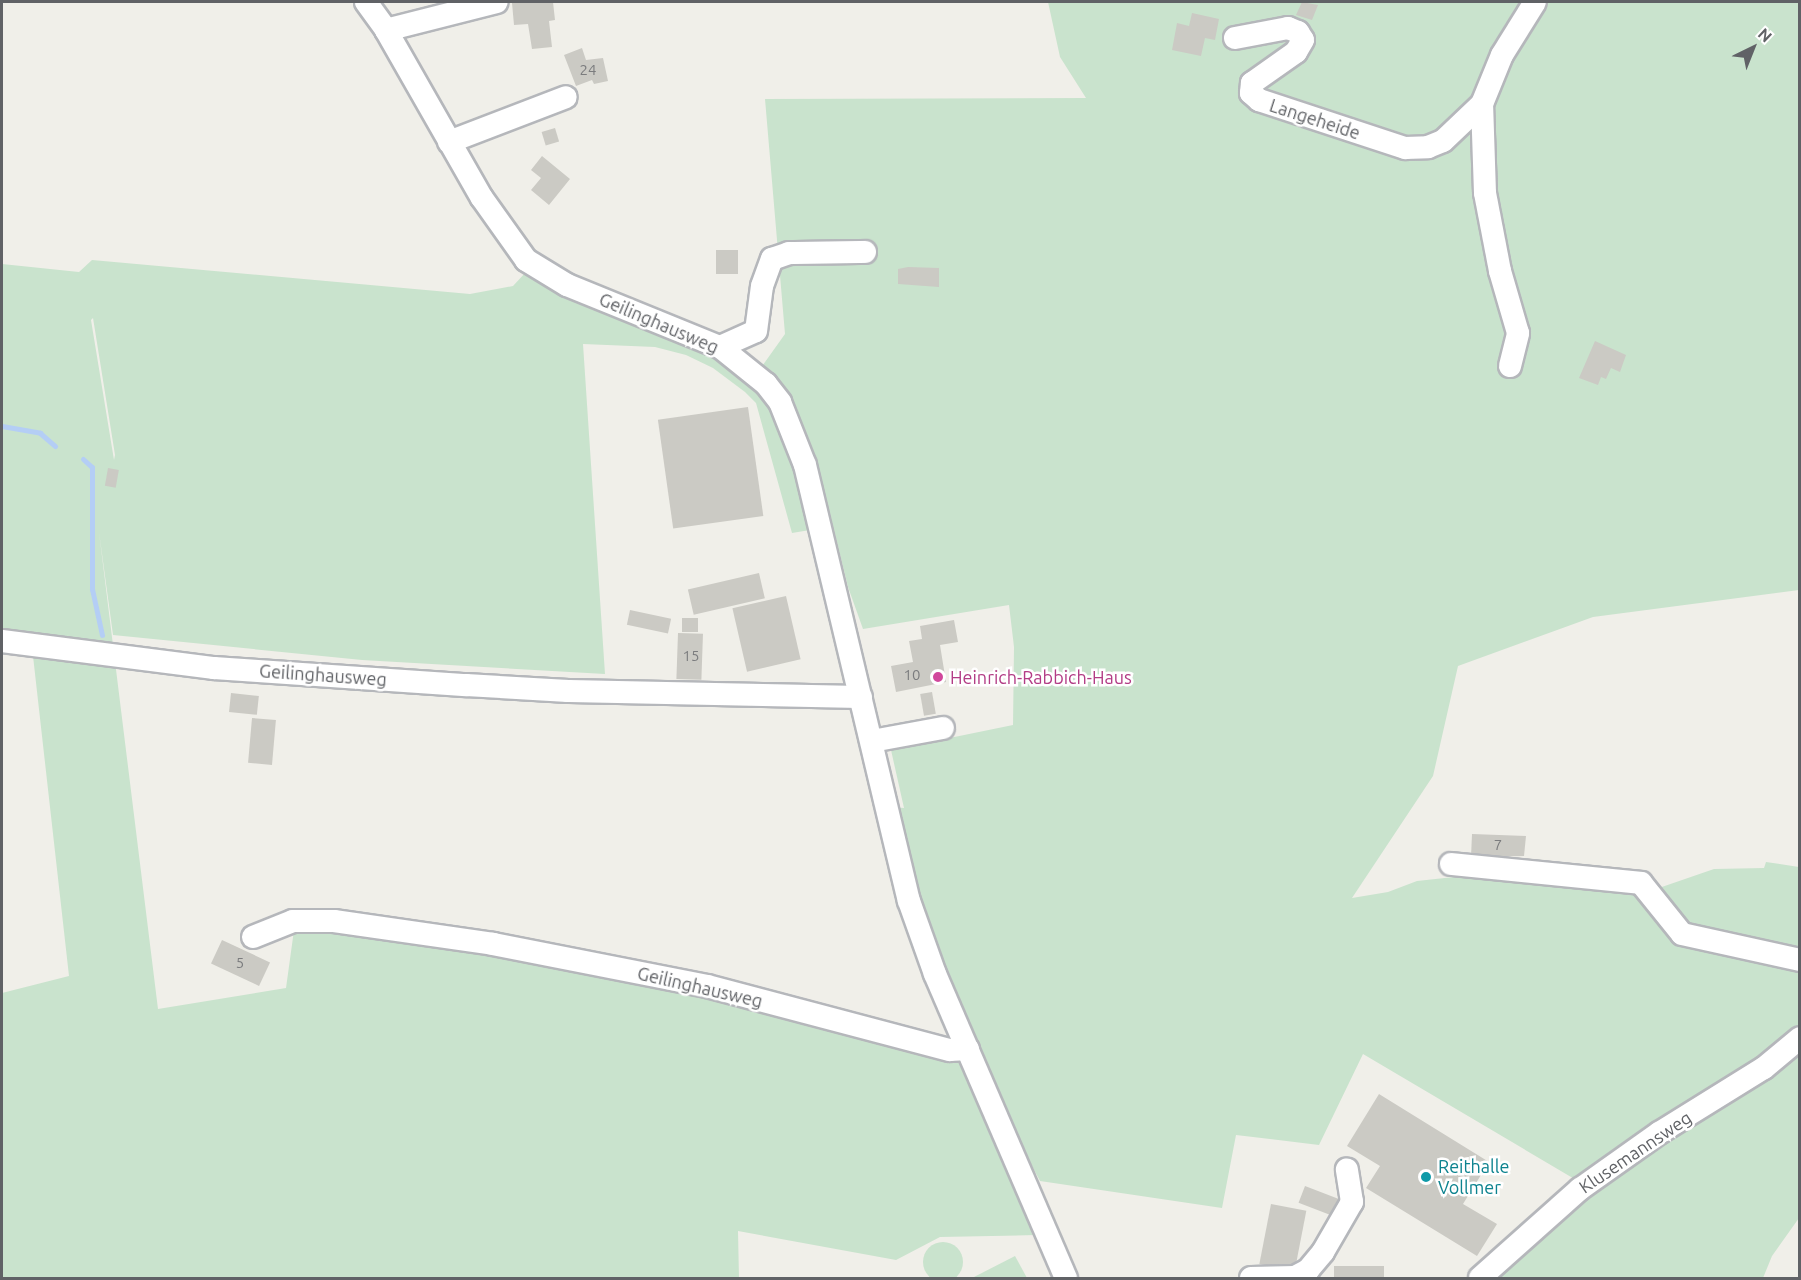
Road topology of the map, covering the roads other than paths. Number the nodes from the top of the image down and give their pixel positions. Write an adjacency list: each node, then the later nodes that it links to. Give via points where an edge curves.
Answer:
1 (366, 2): 4 (street, Geilinghausweg)
2 (497, 2): 4 (street)
3 (1534, 2): 7 (street, Langeheide, via 1502,55)
4 (386, 30): 8 (street, Geilinghausweg)
5 (1235, 38): 7 (street, Langeheide, via 1288,28 1298,32 1303,40 1296,52 1252,82 1251,93 1259,100 1405,147 1428,147 1443,141)
6 (566, 97): 8 (street)
7 (1482, 104): 11 (street, Langeheide, via 1485,193 1500,271 1518,333)
8 (449, 142): 10 (street, Geilinghausweg, via 507,238 538,270)
9 (865, 252): 10 (street, via 789,254 772,259 763,278 756,331)
10 (720, 347): 13 (street, Geilinghausweg, via 766,384 794,431)
11 (1510, 366)
12 (2, 641): 13 (street, Geilinghausweg, via 214,668 488,686)
13 (861, 697): 15 (street, Geilinghausweg)
14 (943, 728): 15 (street)
15 (872, 741): 20 (street, Geilinghausweg, via 909,901)
16 (1451, 864): 18 (street, via 1641,884 1682,934)
17 (253, 937): 20 (street, Geilinghausweg, via 293,921 333,921 493,944 707,986 950,1050)
18 (1800, 960)
19 (1800, 1038): 24 (street, Klusemannsweg, via 1764,1068 1659,1133 1580,1189)
20 (968, 1049): 22 (street, Geilinghausweg)
21 (1347, 1169): 23 (street, via 1352,1202 1308,1270 1295,1277)
22 (1066, 1278)
23 (1251, 1278)
24 (1480, 1278)

